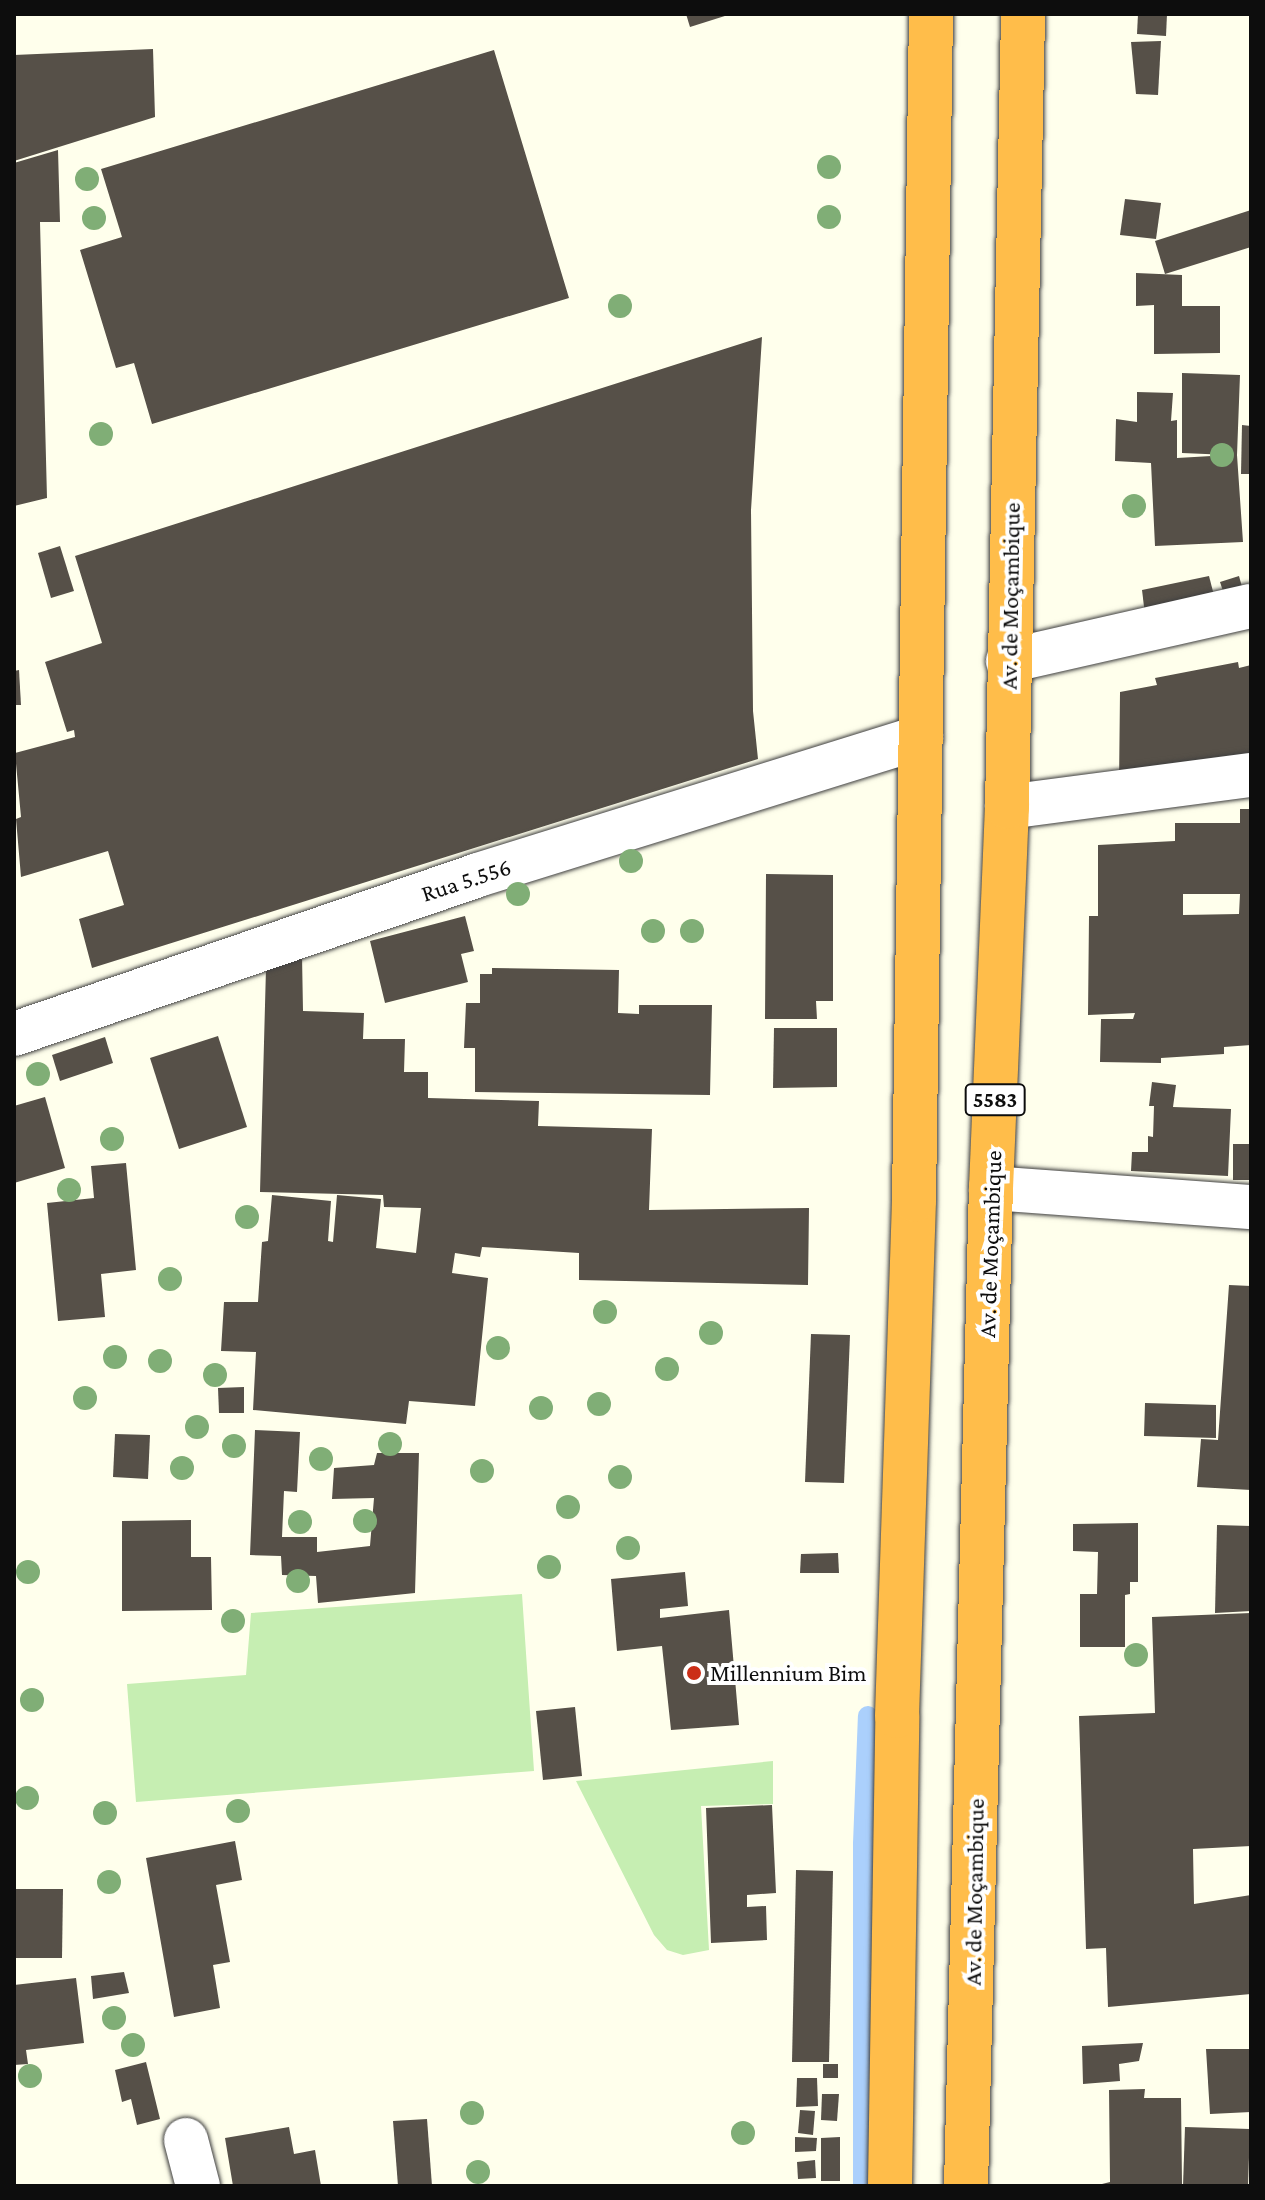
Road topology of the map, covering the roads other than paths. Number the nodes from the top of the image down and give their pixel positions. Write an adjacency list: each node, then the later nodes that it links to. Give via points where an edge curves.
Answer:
1 (931, 14): 5 (highway)
2 (1023, 14): 4 (highway, Av. de Moçambique / 5583)
3 (1251, 606): 4 (street)
4 (1008, 661): 7 (highway, Av. de Moçambique / 5583)
5 (921, 737): 8 (street, Rua 5.556, via 478,875); 13 (highway)
6 (1251, 775): 7 (street)
7 (1007, 807): 9 (highway, Av. de Moçambique / 5583)
8 (14, 1034)
9 (991, 1188): 10 (street); 14 (highway, Av. de Moçambique / 5583)
10 (1251, 1207)
11 (186, 2140): 12 (street)
12 (198, 2186)
13 (890, 2186)
14 (966, 2186)

